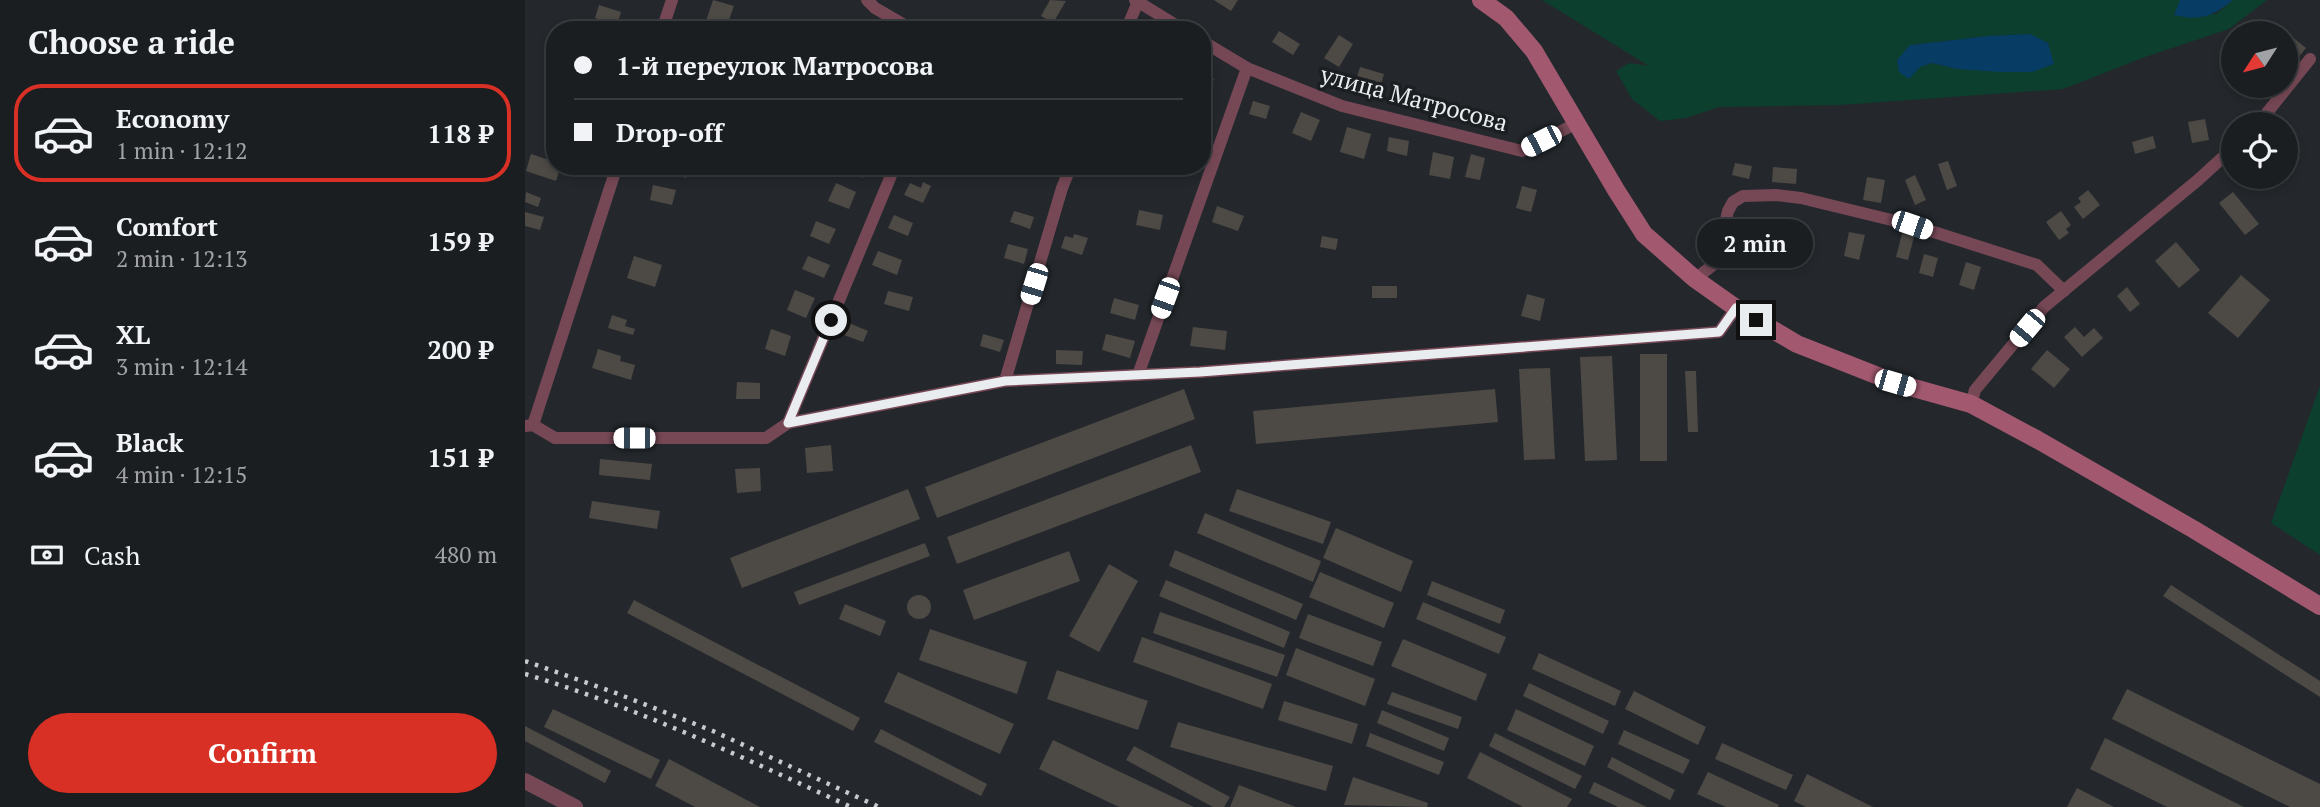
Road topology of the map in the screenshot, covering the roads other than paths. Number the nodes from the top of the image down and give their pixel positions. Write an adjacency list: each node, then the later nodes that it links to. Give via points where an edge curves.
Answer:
1 (672, 0): 5 (street)
2 (867, 0): 6 (street)
3 (1481, 0): 13 (main road, via 1506,18 1534,51)
4 (1137, 1): 7 (street); 8 (street)
5 (665, 21)
6 (897, 21)
7 (1129, 21)
8 (1169, 21)
9 (1211, 46): 11 (street, улица Матросова)
10 (2310, 59): 12 (street)
11 (1247, 68): 13 (street, улица Матросова, via 1342,106 1523,151); 15 (street)
12 (2268, 112)
13 (1577, 123): 20 (main road, via 1644,234)
14 (2221, 159): 21 (street)
15 (1211, 169)
16 (614, 175): 27 (street)
17 (891, 175): 26 (street)
18 (1067, 175): 24 (street)
19 (1209, 175): 23 (street)
20 (1695, 279): 21 (street, via 1717,262 1733,202 1743,196 1776,195 1912,225 2037,265); 22 (main road)
21 (2064, 291): 25 (street, via 2044,307 1975,390)
22 (1736, 308): 23 (street, via 1719,332); 25 (main road, via 1797,344 1895,383)
23 (1138, 375): 24 (street)
24 (1005, 381): 26 (street)
25 (1971, 404): 28 (main road, via 2193,528)
26 (788, 423): 27 (street, via 766,438 555,438)
27 (529, 426)
28 (2320, 606)
29 (525, 781): 30 (street)
30 (575, 807)

